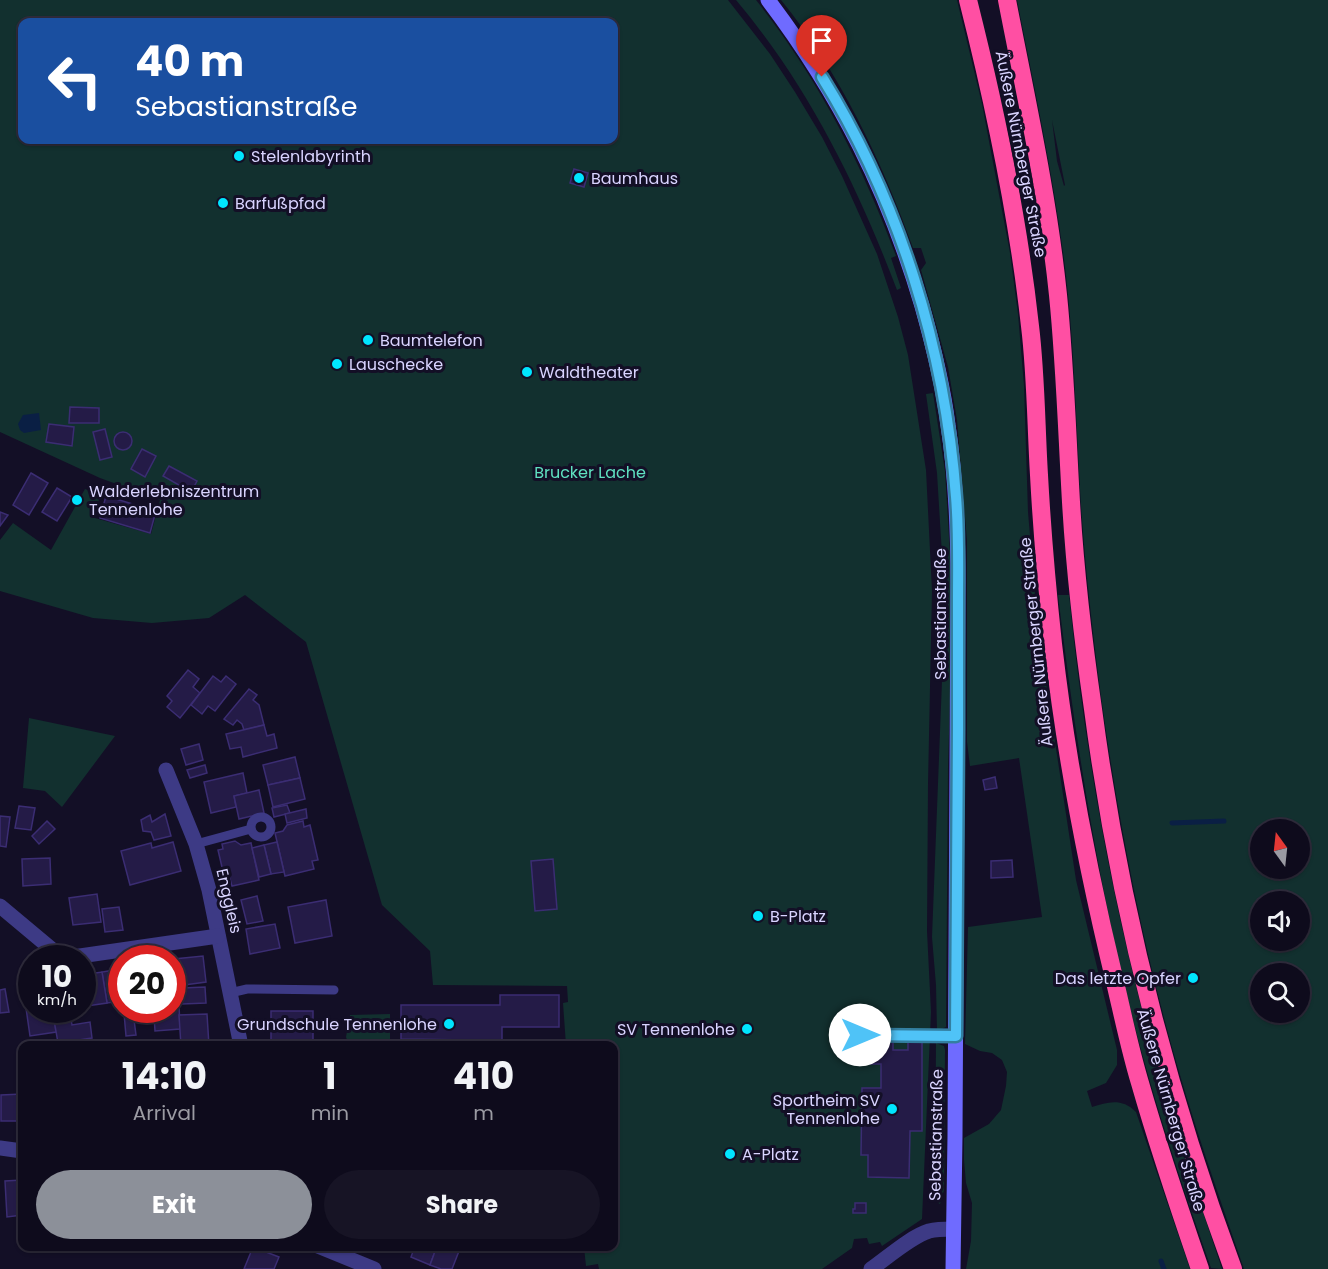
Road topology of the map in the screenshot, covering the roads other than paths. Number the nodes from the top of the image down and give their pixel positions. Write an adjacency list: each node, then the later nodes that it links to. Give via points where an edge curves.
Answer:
1 (768, 0): 12 (street, Sebastianstraße, via 834,97 877,181 911,268 942,385 956,498 958,551)
2 (968, 0): 21 (highway, Äußere Nürnberger Straße, via 1005,162 1025,286 1052,634 1075,792 1101,924 1139,1082)
3 (1007, 0): 22 (highway, Äußere Nürnberger Straße, via 1054,260 1076,568 1104,786 1150,1002 1181,1113)
4 (166, 770): 6 (street, Enggleis)
5 (251, 830): 6 (lane)
6 (196, 844): 8 (street, Enggleis)
7 (0, 906): 8 (street, via 63,956)
8 (218, 936): 10 (street, Enggleis)
9 (334, 990): 10 (lane, via 247,989)
10 (230, 993): 13 (street, Enggleis)
11 (860, 1035): 12 (lane)
12 (956, 1036): 16 (street, Sebastianstraße)
13 (240, 1041)
14 (0, 1148): 15 (street)
15 (18, 1150)
16 (953, 1229): 19 (street, via 919,1235); 20 (street, Sebastianstraße)
17 (330, 1251): 18 (street)
18 (374, 1269)
19 (871, 1269)
20 (952, 1269)
21 (1200, 1269)
22 (1233, 1269)

